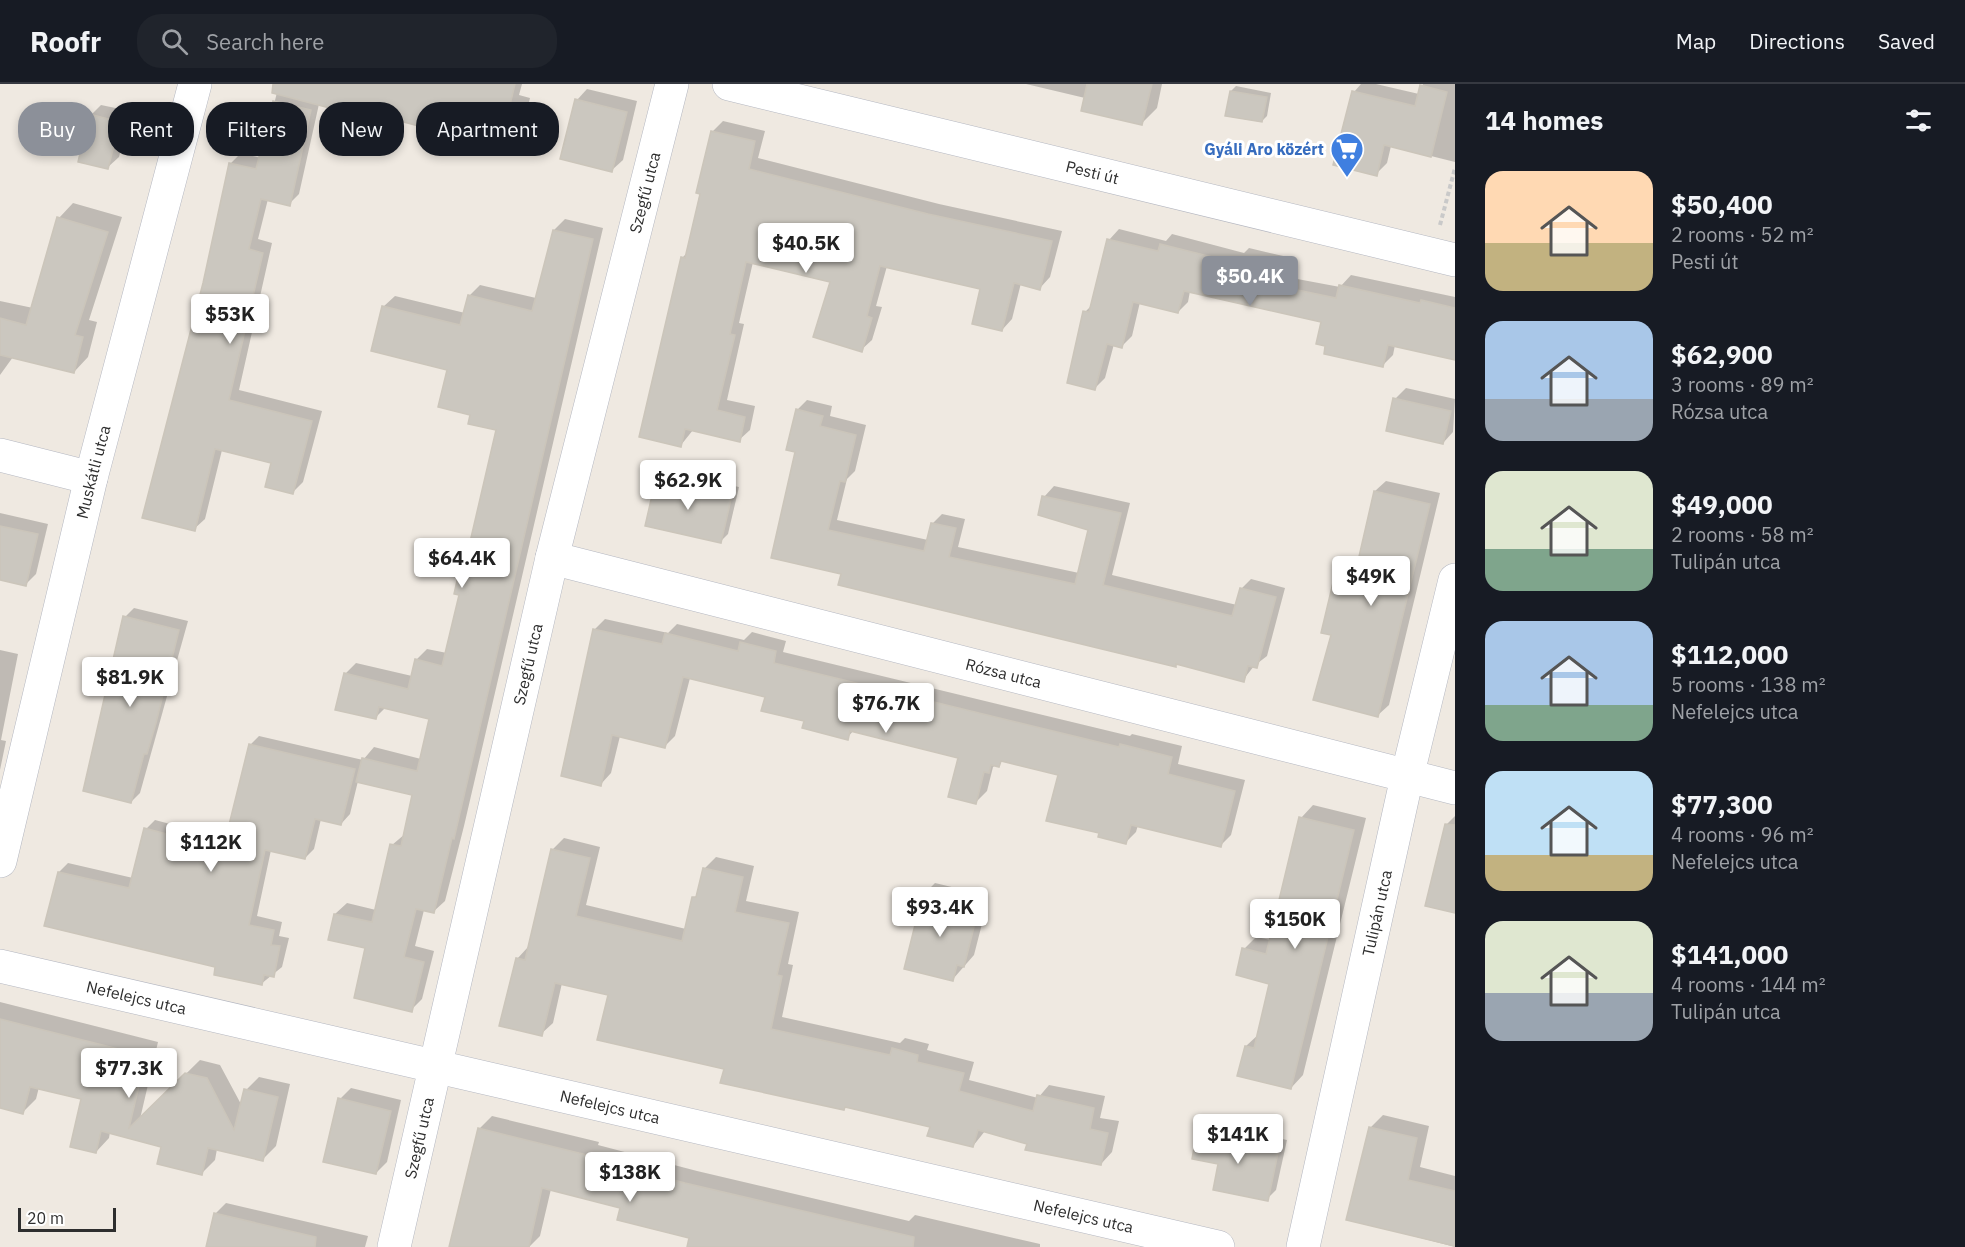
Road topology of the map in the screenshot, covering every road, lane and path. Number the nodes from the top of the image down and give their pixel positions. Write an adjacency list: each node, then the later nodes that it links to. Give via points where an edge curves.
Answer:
1 (195, 84): 7 (street, Muskátli utca)
2 (672, 84): 8 (street, Szegfű utca)
3 (729, 84): 5 (street, Pesti út)
4 (1455, 168): 5 (path)
5 (1444, 257)
6 (0, 455): 7 (street)
7 (91, 478): 12 (street, Muskátli utca)
8 (552, 558): 10 (street, Rózsa utca); 14 (street, Szegfű utca)
9 (1455, 580): 10 (street, Tulipán utca)
10 (1407, 777): 11 (street, Rózsa utca); 17 (street, Tulipán utca)
11 (1455, 788)
12 (0, 861)
13 (0, 966): 14 (street, Nefelejcs utca)
14 (435, 1067): 15 (street, Szegfű utca); 16 (street, Nefelejcs utca)
15 (394, 1247)
16 (1218, 1247)
17 (1304, 1247)

